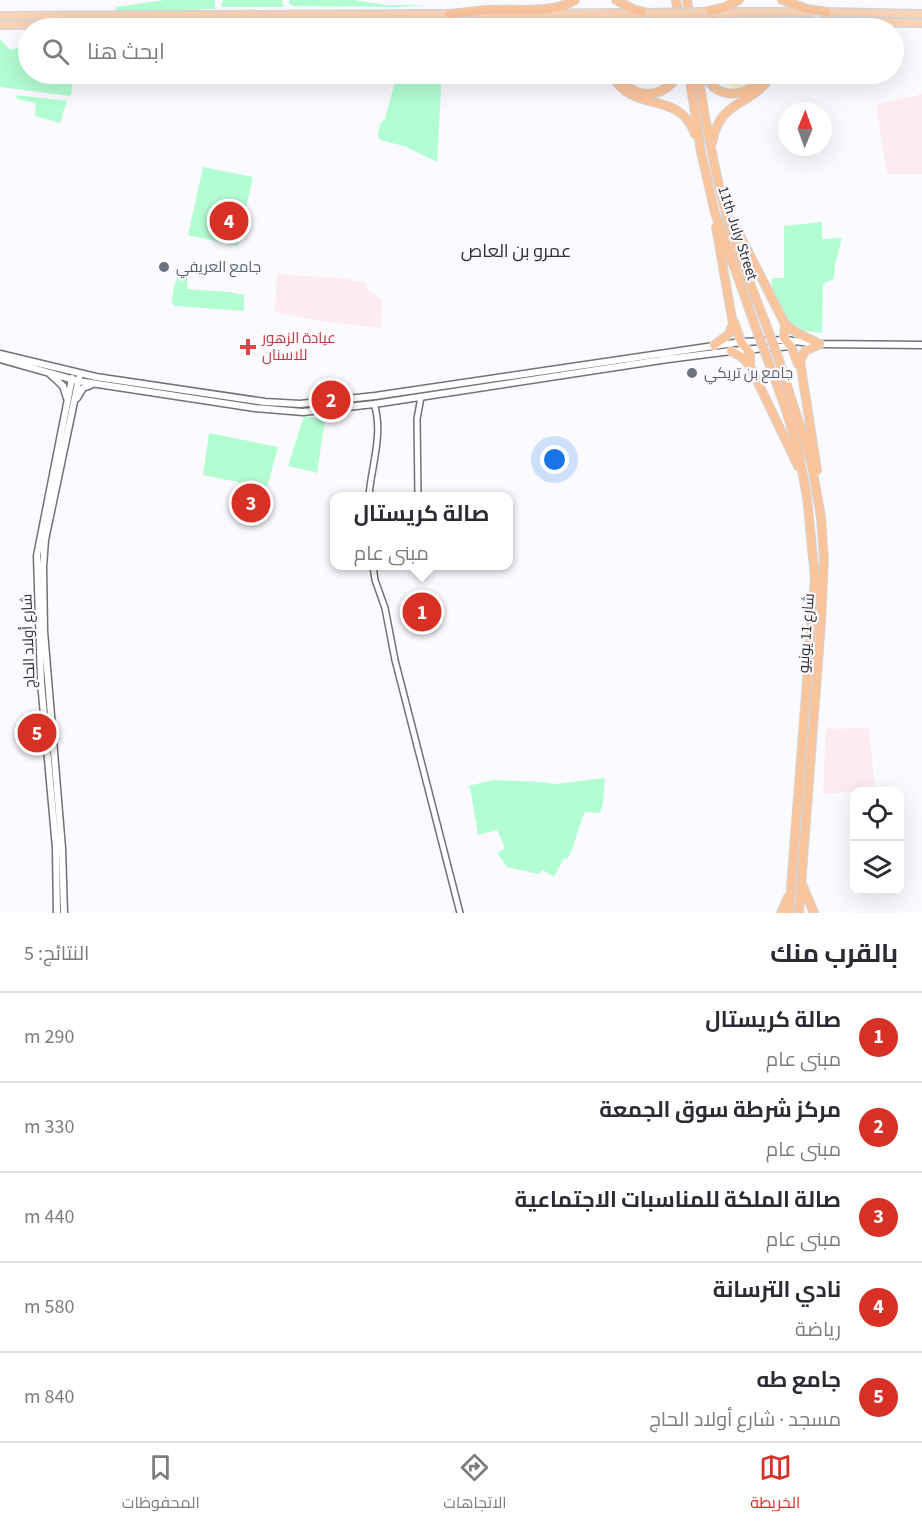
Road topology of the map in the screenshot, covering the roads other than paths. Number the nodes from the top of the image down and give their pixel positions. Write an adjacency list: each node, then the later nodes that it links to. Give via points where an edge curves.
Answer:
1 (575, 0): 9 (highway, via 551,8)
2 (616, 0): 8 (highway)
3 (676, 0): 13 (highway)
4 (740, 0): 7 (highway)
5 (782, 0): 12 (highway)
6 (687, 2): 14 (highway)
7 (704, 12): 8 (main road, bridge); 12 (main road)
8 (648, 13): 9 (main road)
9 (449, 14): 11 (main road)
10 (922, 14): 12 (main road)
11 (0, 16)
12 (828, 17): 15 (main road); 16 (main road)
13 (679, 18)
14 (690, 18)
15 (788, 18)
16 (844, 18)
17 (904, 22): 18 (main road)
18 (922, 23)
19 (0, 25): 20 (main road)
20 (18, 25)
21 (618, 84): 30 (highway, via 632,97 678,110 687,119)
22 (623, 84): 23 (highway, via 647,94)
23 (672, 84)
24 (691, 84): 30 (highway, 11th July Street)
25 (700, 84): 29 (highway)
26 (711, 84): 27 (highway, via 735,94)
27 (759, 84)
28 (766, 84): 29 (highway, via 719,120)
29 (711, 150): 31 (highway)
30 (702, 152): 32 (highway, 11th July Street)
31 (722, 199): 34 (highway); 56 (highway, شارع 11 يونيو, bridge, via 804,434)
32 (715, 213): 33 (highway); 43 (highway, 11th July Street, bridge)
33 (733, 317): 38 (highway, via 729,335); 40 (highway)
34 (785, 324): 35 (highway); 36 (highway)
35 (797, 333): 36 (highway); 37 (highway)
36 (791, 343): 37 (main road); 40 (main road); 45 (highway)
37 (820, 344): 39 (main road); 45 (highway, via 802,354)
38 (714, 345): 40 (main road); 49 (main road)
39 (922, 345)
40 (739, 350): 50 (main road); 57 (highway, via 797,465)
41 (0, 354): 46 (main road)
42 (0, 359): 44 (main road)
43 (769, 363): 57 (highway, شارع 11 يونيو, via 794,433)
44 (44, 370): 47 (main road); 53 (main road, via 63,386)
45 (800, 371): 56 (highway, via 817,460)
46 (77, 373): 47 (main road, شارع أولاد الحاج); 49 (main road, via 280,404 319,404)
47 (75, 380): 48 (main road); 53 (main road, شارع أولاد الحاج)
48 (101, 384): 52 (main road, via 282,411); 53 (main road, via 83,388)
49 (454, 384): 50 (main road)
50 (455, 392): 51 (main road)
51 (421, 397): 52 (main road); 55 (street, via 417,418)
52 (374, 404): 54 (street, via 377,428)
53 (70, 406): 63 (main road, شارع أولاد الحاج, via 37,556 41,682 56,848); 64 (main road, شارع أولاد الحاج, via 43,567)
54 (369, 492)
55 (418, 492)
56 (818, 496): 61 (highway, شارع 11 يونيو, via 824,584)
57 (807, 497): 62 (highway, شارع 11 يونيو, via 814,600)
58 (374, 570): 60 (street)
59 (376, 570): 60 (street)
60 (375, 580): 65 (street)
61 (801, 880): 68 (highway, شارع 11 يونيو); 69 (highway)
62 (790, 890): 66 (highway); 67 (highway, شارع 11 يونيو)
63 (57, 913)
64 (64, 913)
65 (460, 913)
66 (781, 913)
67 (789, 913)
68 (799, 913)
69 (814, 913)

